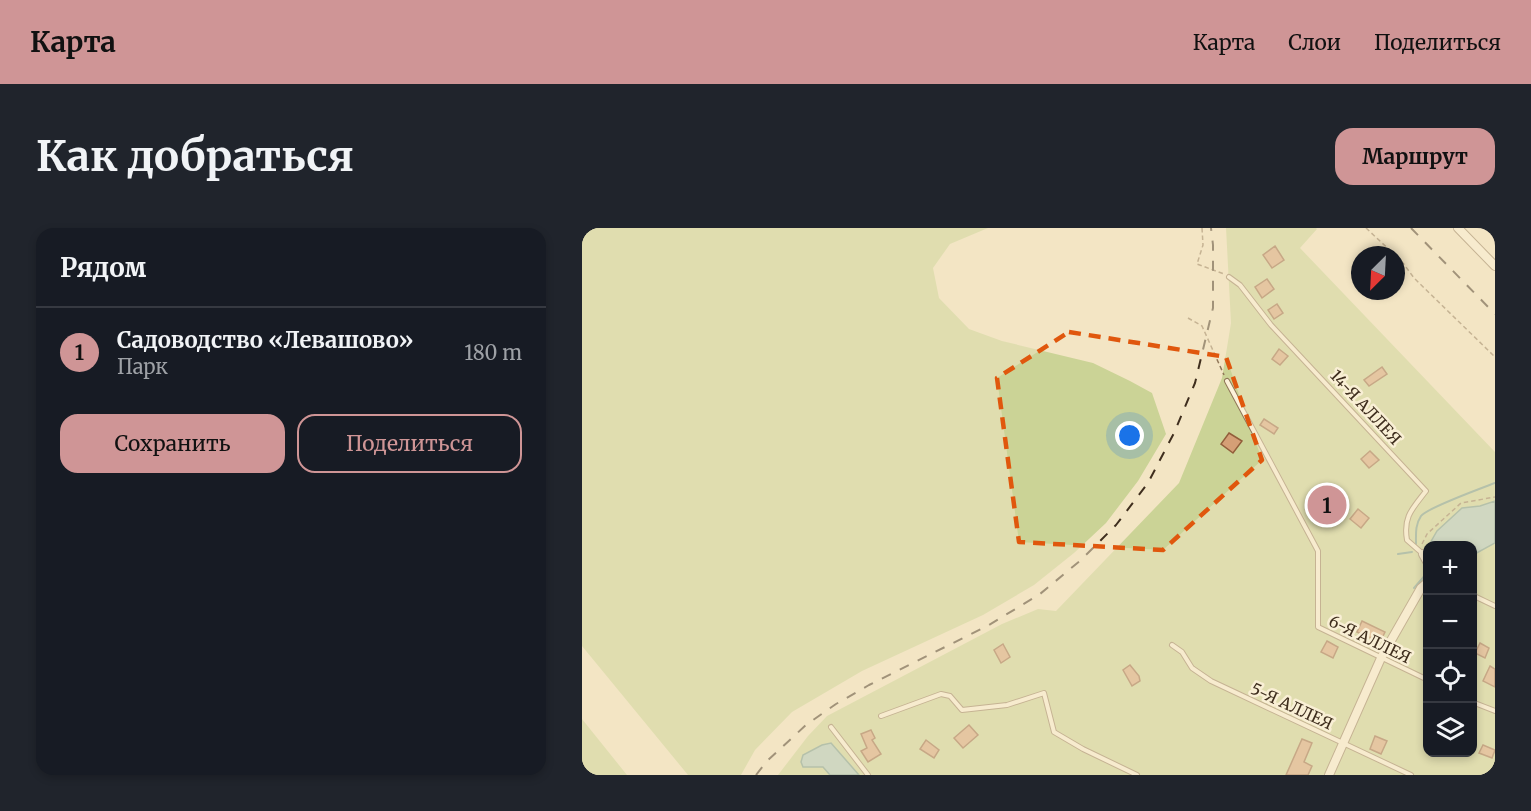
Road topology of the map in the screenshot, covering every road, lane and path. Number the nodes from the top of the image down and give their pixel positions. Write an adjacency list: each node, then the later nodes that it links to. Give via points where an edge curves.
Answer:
1 (1202, 228): 8 (path, via 1203,245 1197,264)
2 (1366, 228): 4 (path)
3 (1458, 228): 5 (street)
4 (1385, 246)
5 (1492, 258): 7 (street)
6 (1405, 266): 10 (path)
7 (1495, 266)
8 (1229, 277): 15 (lane, 14-Я АЛЛЕЯ, via 1426,491 1409,513 1405,528 1407,540)
9 (1188, 318): 11 (path, via 1202,326)
10 (1495, 357)
11 (1227, 381): 20 (lane, 6-Я АЛЛЕЯ, via 1318,551 1318,627)
12 (1495, 496): 14 (path, via 1461,503)
13 (1423, 541): 15 (path)
14 (1423, 541)
15 (1423, 554)
16 (1423, 586): 20 (street)
17 (1477, 597): 18 (lane)
18 (1495, 606)
19 (1172, 645): 26 (lane, 5-Я АЛЛЕЯ, via 1192,668 1211,681)
20 (1381, 658): 21 (lane, 6-Я АЛЛЕЯ); 26 (street)
21 (1423, 678)
22 (1475, 703): 23 (lane)
23 (1495, 711)
24 (881, 716): 28 (lane, via 941,694 950,696 962,710 1007,705 1044,693 1054,732)
25 (831, 727): 27 (lane)
26 (1344, 744): 29 (street); 30 (lane, 5-Я АЛЛЕЯ)
27 (868, 775)
28 (1137, 775)
29 (1329, 775)
30 (1411, 775)

